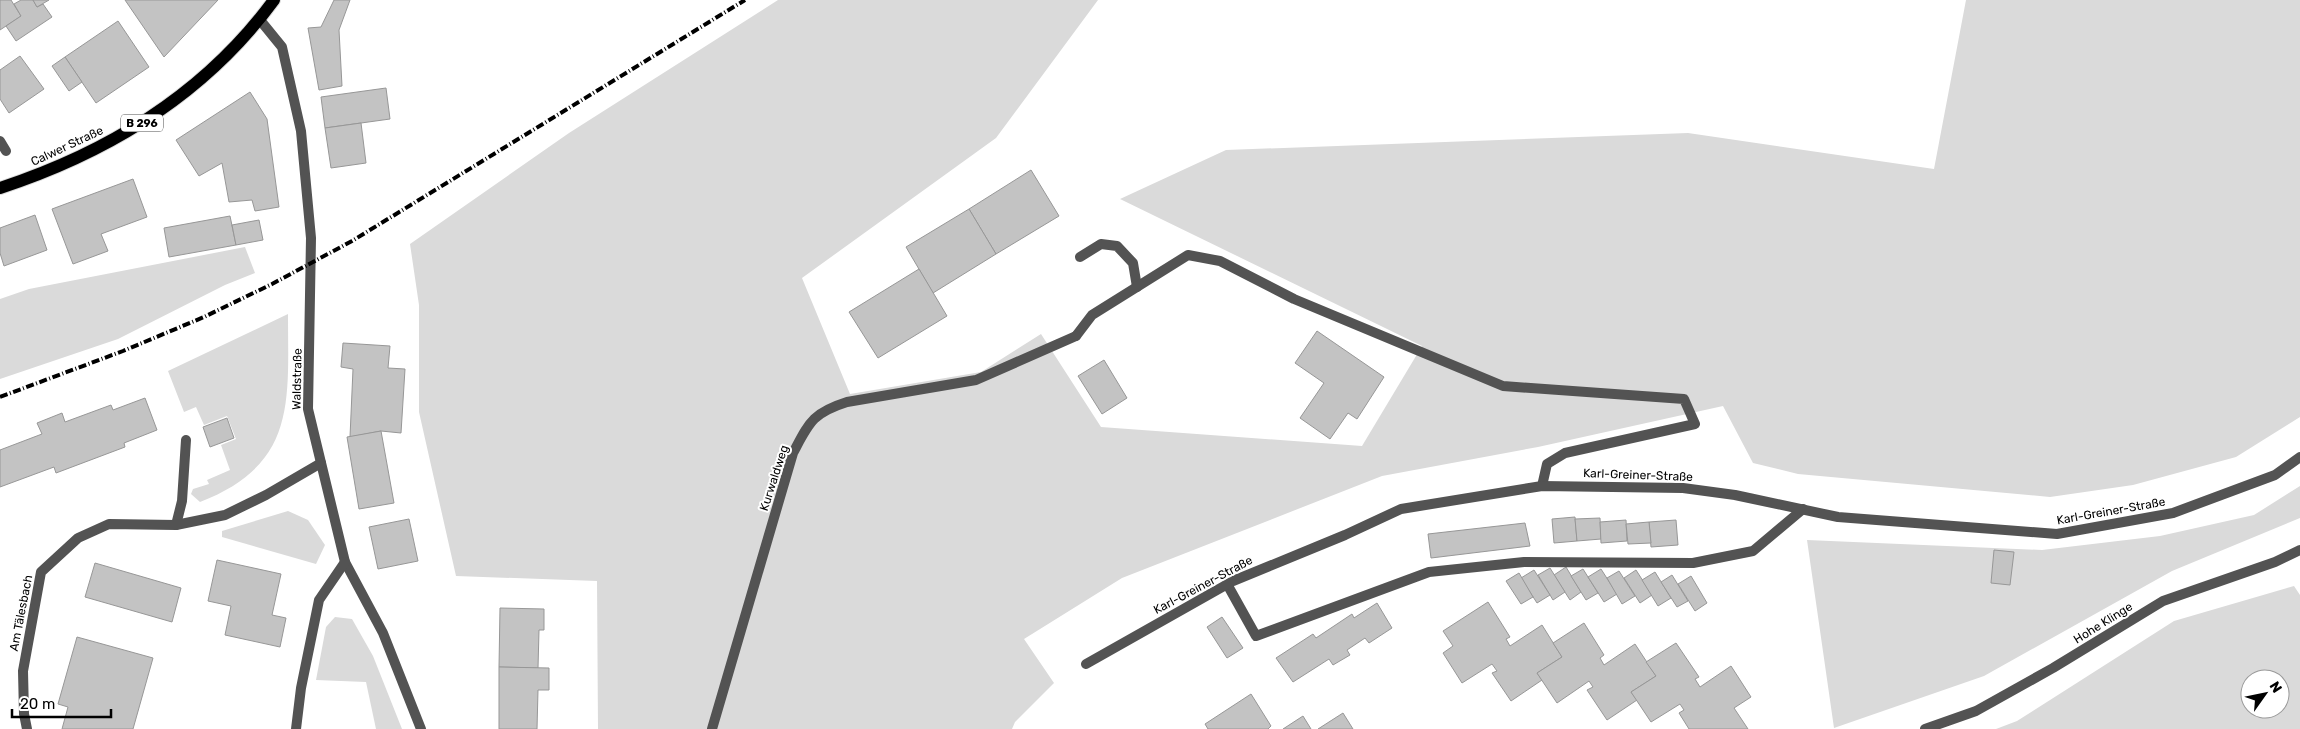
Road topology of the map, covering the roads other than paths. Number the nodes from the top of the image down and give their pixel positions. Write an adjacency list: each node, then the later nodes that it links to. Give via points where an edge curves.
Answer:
1 (274, 0): 2 (main road, Calwer Straße / B 296)
2 (260, 20): 5 (main road, Calwer Straße / B 296, via 214,69 153,116 82,157); 10 (street, Waldstraße, via 282,47 301,131 311,238 308,409)
3 (0, 141): 4 (street)
4 (6, 151)
5 (0, 188)
6 (1080, 257): 7 (street, via 1101,244 1117,246 1132,263)
7 (1137, 287): 11 (street, via 1188,255 1220,261 1294,299 1503,386 1684,399 1695,424 1565,453 1547,464); 21 (street, Kurwaldweg, via 1092,315 1076,336 976,380 847,402 811,420 793,453)
8 (186, 440): 13 (street, via 182,501)
9 (2300, 457): 12 (street, Karl-Greiner-Straße, via 2275,475 2173,513 2057,534 1838,516)
10 (321, 463): 13 (street, Am Tälesbach, via 225,515); 15 (street, Waldstraße)
11 (1542, 486): 12 (street, Karl-Greiner-Straße, via 1683,488); 16 (street, Karl-Greiner-Straße, via 1401,509)
12 (1803, 509): 16 (street, via 1753,551 1693,563 1524,562 1429,572 1256,636)
13 (176, 526): 18 (street, Am Tälesbach, via 109,524 78,538 41,572 23,671)
14 (2300, 550): 22 (street, Hohe Klinge, via 2275,562 2163,601 1976,711)
15 (345, 562): 19 (street, via 319,600); 20 (street, Waldstraße, via 383,633)
16 (1228, 584): 17 (street, Karl-Greiner-Straße)
17 (1086, 664)
18 (27, 729)
19 (296, 729)
20 (421, 729)
21 (712, 729)
22 (1925, 729)

